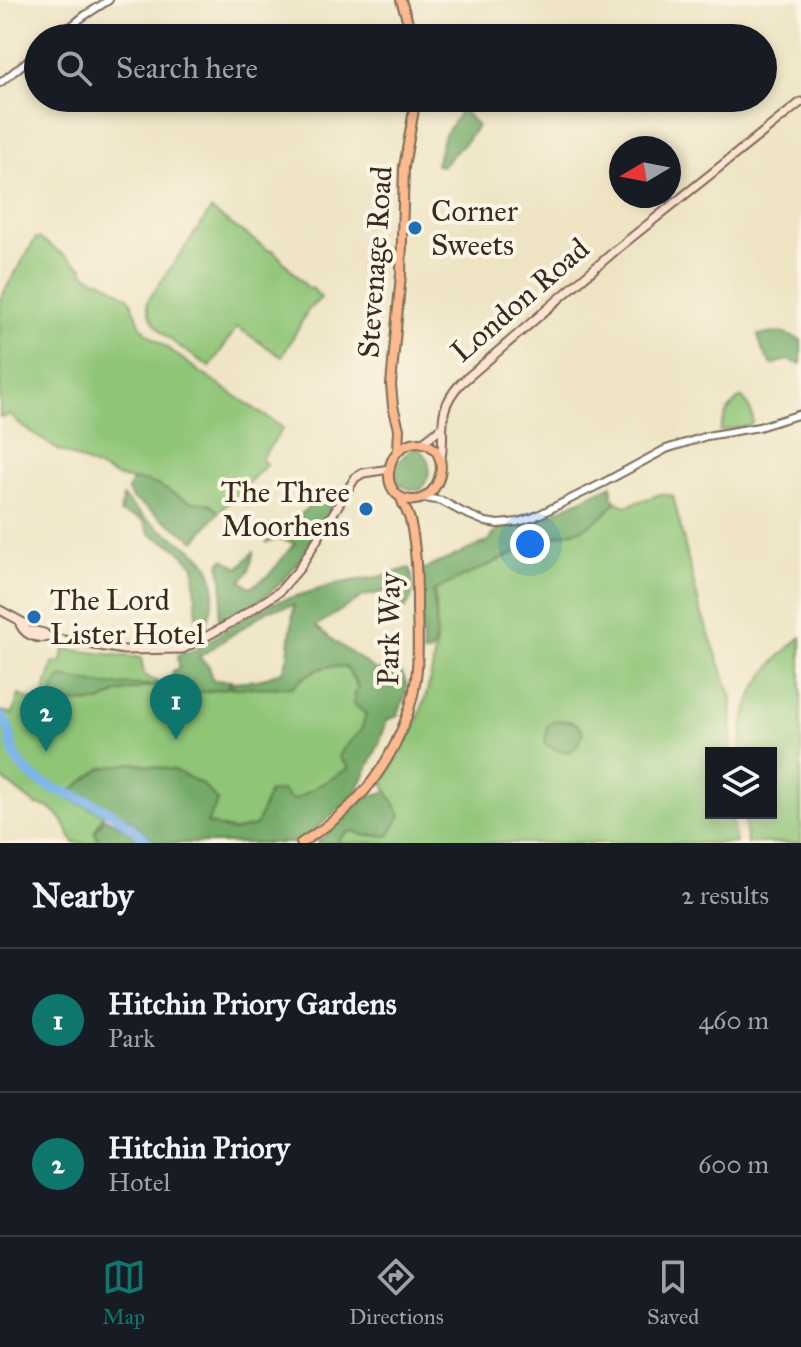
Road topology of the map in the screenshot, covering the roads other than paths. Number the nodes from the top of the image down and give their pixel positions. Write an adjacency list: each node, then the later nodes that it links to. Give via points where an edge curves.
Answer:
1 (109, 0): 3 (street)
2 (401, 0): 4 (main road)
3 (74, 24)
4 (409, 24)
5 (24, 63): 6 (street)
6 (0, 83)
7 (801, 102): 10 (main road, London Road, via 460,384 448,401)
8 (414, 112): 11 (main road, Stevenage Road, via 404,167 391,385)
9 (801, 414): 22 (street, via 666,449 518,522 480,520)
10 (441, 428): 13 (main road); 15 (main road, London Road)
11 (399, 429): 12 (main road); 14 (main road, Stevenage Road)
12 (412, 442): 13 (main road); 14 (main road)
13 (423, 442): 15 (main road)
14 (398, 449): 16 (main road)
15 (441, 458): 19 (main road)
16 (390, 469): 17 (main road); 18 (main road)
17 (374, 473): 18 (main road); 24 (main road, via 355,478 279,592 183,649 124,650 48,637 21,628 19,621)
18 (389, 480): 20 (main road)
19 (436, 483): 21 (main road); 22 (street)
20 (401, 498): 21 (main road); 23 (main road, Park Way)
21 (421, 499): 22 (street); 23 (main road, Park Way)
22 (442, 501)
23 (410, 517): 25 (main road, Park Way, via 418,652 403,729 356,801)
24 (0, 610)
25 (301, 843)

